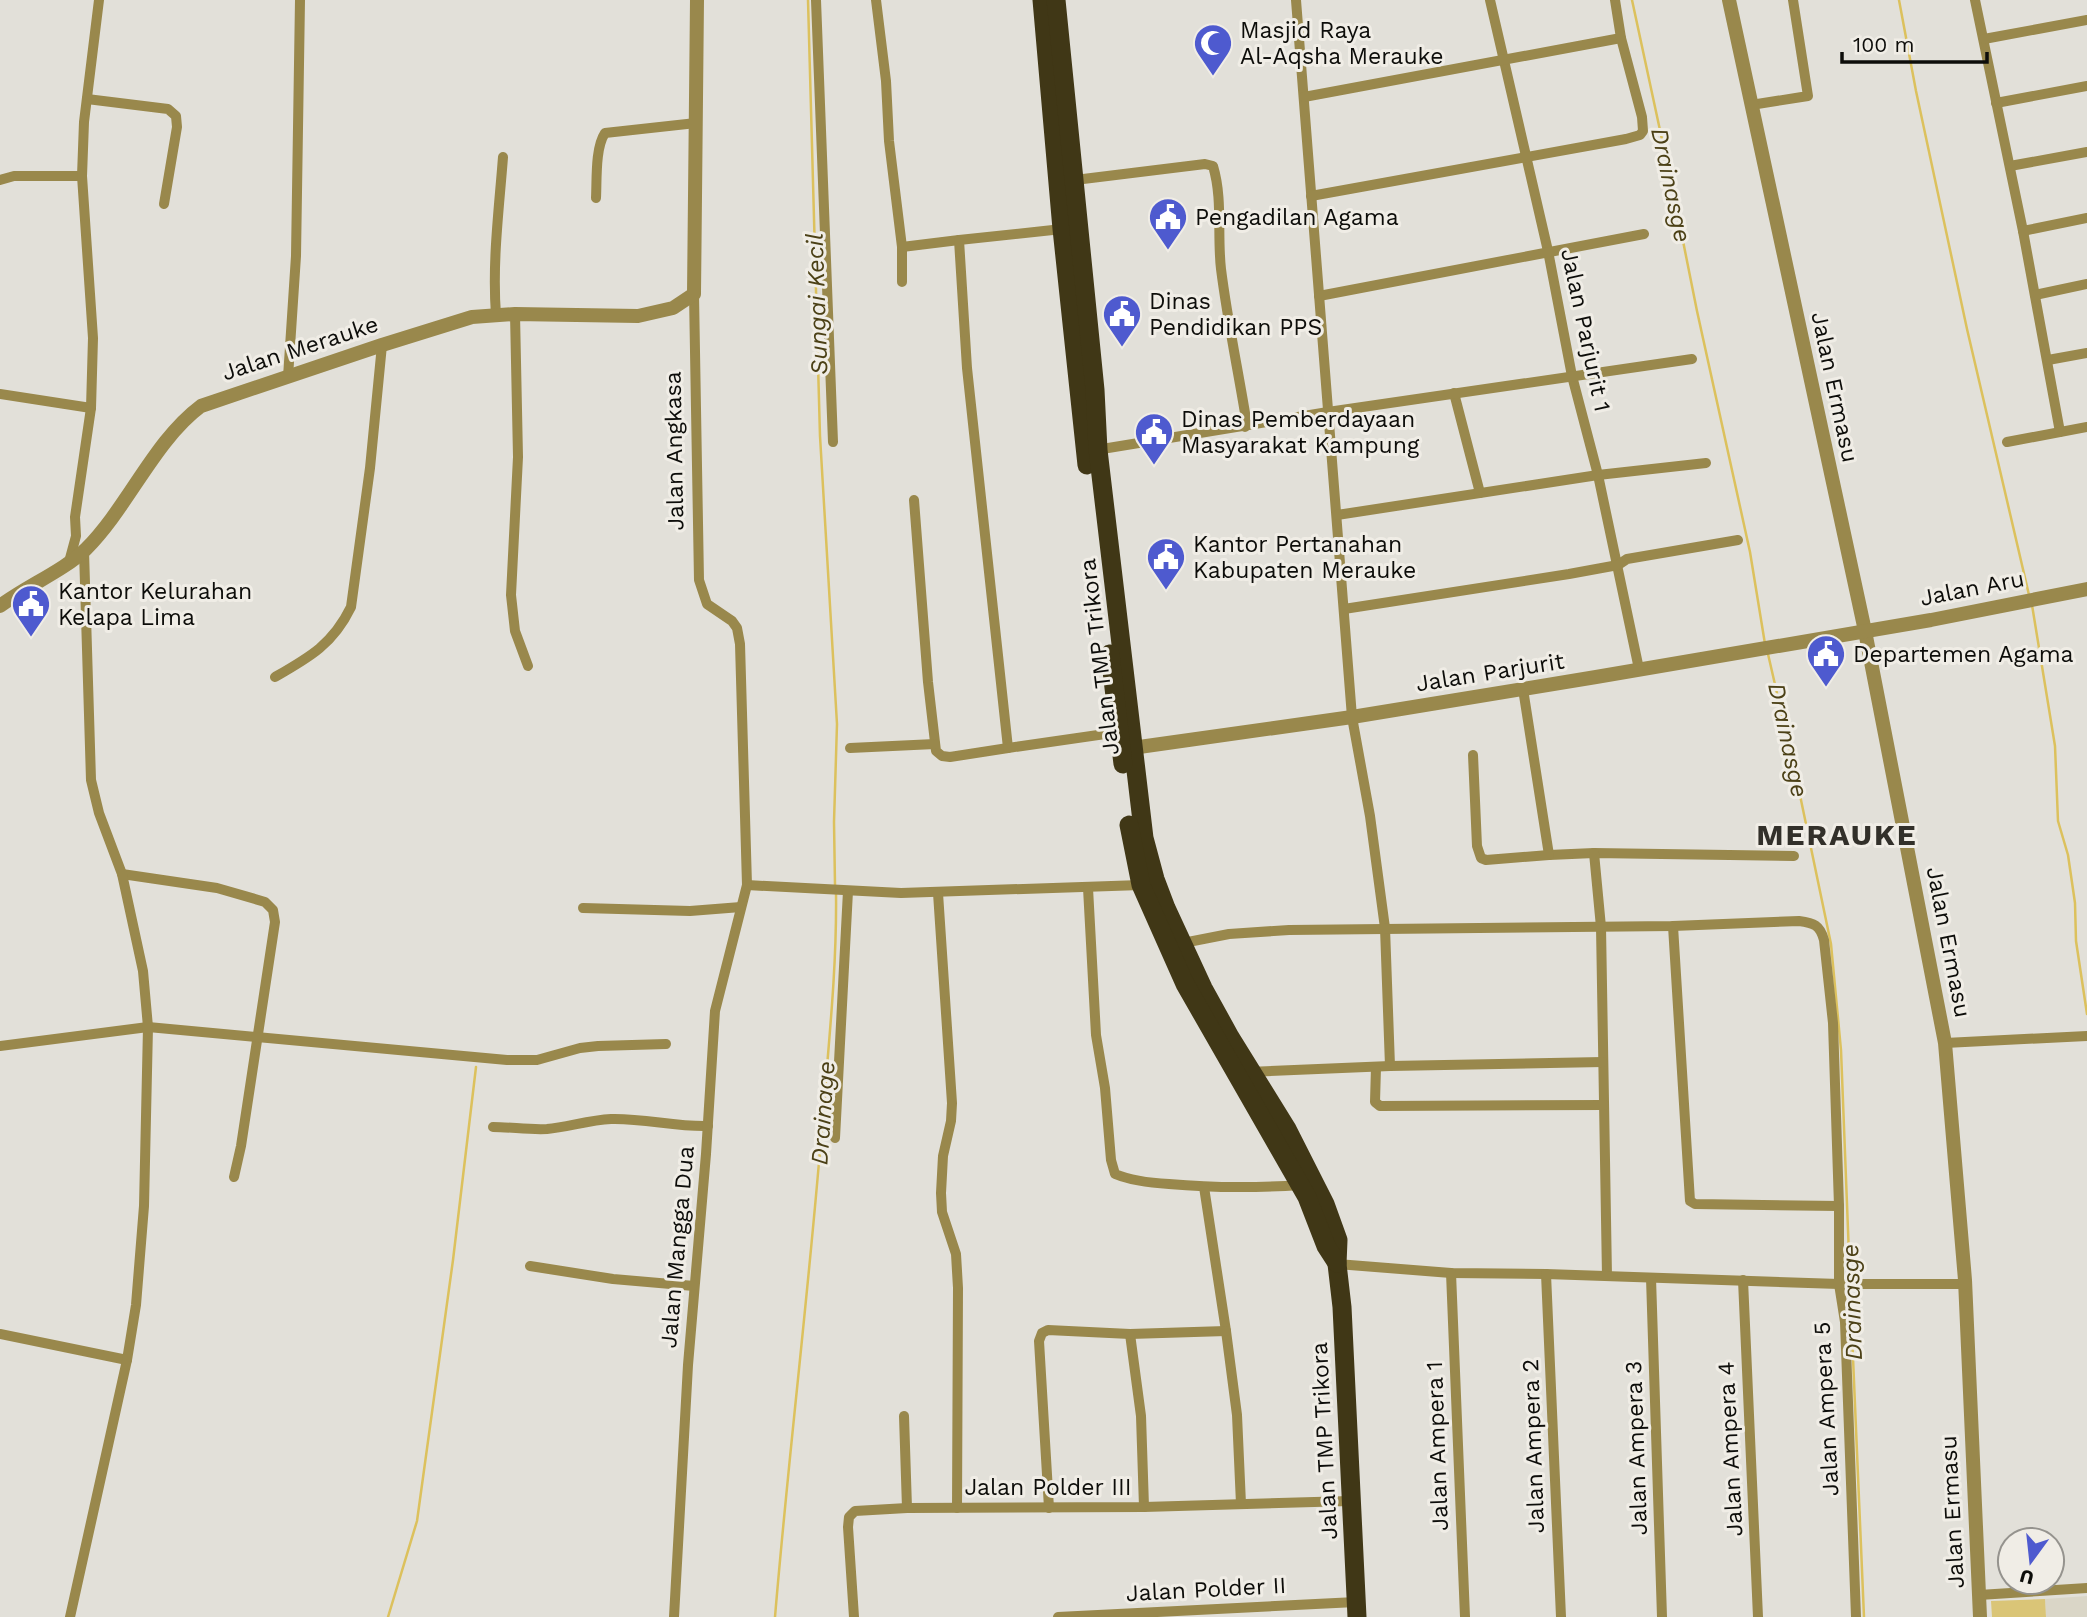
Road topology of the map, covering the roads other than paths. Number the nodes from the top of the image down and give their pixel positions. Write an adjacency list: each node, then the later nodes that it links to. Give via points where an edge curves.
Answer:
1 (99, 0): 20 (street)
2 (300, 0): 53 (street, via 296,256)
3 (696, 0): 23 (street, Jalan Angkasa)
4 (816, 0): 61 (street)
5 (876, 0): 39 (street)
6 (1042, 0): 30 (highway, Jalan TMP Trikora)
7 (1056, 0): 30 (highway, Jalan TMP Trikora)
8 (1296, 0): 19 (street)
9 (1490, 0): 17 (street, Jalan Parjurit 1)
10 (1615, 0): 15 (street)
11 (1729, 0): 22 (street, Jalan Ermasu)
12 (1793, 0): 22 (street, via 1808,96)
13 (1975, 0): 16 (street)
14 (2087, 20): 16 (street)
15 (1621, 38): 17 (street); 25 (street, via 1644,126 1640,135)
16 (1984, 39): 21 (street)
17 (1504, 61): 19 (street); 25 (street, Jalan Parjurit 1)
18 (2087, 86): 21 (street)
19 (1304, 97): 31 (street)
20 (87, 99): 28 (street); 33 (street, via 169,109 176,116)
21 (1996, 103): 27 (street)
22 (1751, 105): 76 (street, Jalan Ermasu)
23 (696, 124): 32 (street, via 605,133); 43 (street, Jalan Angkasa)
24 (2087, 152): 27 (street)
25 (1525, 156): 31 (street); 40 (street, Jalan Parjurit 1)
26 (503, 158): 47 (street, via 494,258)
27 (2010, 166): 36 (street)
28 (82, 177): 29 (street); 56 (street, via 93,338)
29 (0, 180)
30 (1070, 193): 35 (highway, Jalan TMP Trikora); 58 (street, via 1213,166 1221,267); 63 (highway, Jalan TMP Trikora, via 1095,390)
31 (1311, 195): 45 (street)
32 (596, 198)
33 (164, 204)
34 (2087, 218): 36 (street)
35 (1062, 229): 38 (street); 63 (highway, Jalan TMP Trikora)
36 (2023, 231): 44 (street)
37 (1644, 234): 40 (street)
38 (959, 240): 39 (street); 85 (street, via 967,368)
39 (902, 247): 41 (street)
40 (1548, 251): 45 (street); 52 (street, Jalan Parjurit 1)
41 (902, 282)
42 (2087, 284): 44 (street)
43 (694, 294): 46 (street, Jalan Merauke, via 673,308 638,316); 91 (street, Jalan Angkasa, via 699,580 707,604 732,621 740,644)
44 (2035, 295): 51 (street)
45 (1320, 296): 57 (street)
46 (515, 314): 47 (street, Jalan Merauke); 77 (street, via 518,457 511,595 515,631)
47 (496, 315): 48 (street, Jalan Merauke, via 452,321)
48 (382, 345): 53 (street, Jalan Merauke); 79 (street, via 351,607 342,626 316,653)
49 (2087, 353): 51 (street)
50 (1692, 359): 52 (street)
51 (2048, 360): 60 (street)
52 (1572, 376): 54 (street); 65 (street, Jalan Parjurit 1)
53 (288, 377): 70 (street, Jalan Merauke, via 219,399 189,415)
54 (1454, 393): 57 (street); 66 (street)
55 (0, 394): 56 (street)
56 (90, 408): 71 (street)
57 (1328, 412): 58 (street); 68 (street)
58 (1245, 427): 63 (street)
59 (2087, 427): 60 (street)
60 (2060, 432): 62 (street)
61 (833, 442)
62 (2007, 442)
63 (1092, 450): 82 (highway, Jalan TMP Trikora); 82 (highway, Jalan TMP Trikora, via 1105,610)
64 (1706, 463): 65 (street)
65 (1598, 475): 66 (street); 72 (street, Jalan Parjurit 1)
66 (1480, 493): 68 (street)
67 (914, 500): 83 (street)
68 (1337, 515): 75 (street)
69 (1738, 540): 72 (street, via 1627,559)
70 (84, 551): 71 (street, Jalan Merauke); 90 (street, via 91,780)
71 (69, 562): 74 (street, Jalan Merauke)
72 (1618, 565): 75 (street); 78 (street, Jalan Parjurit 1)
73 (2087, 589): 76 (street, Jalan Aru)
74 (0, 606)
75 (1344, 609): 81 (street)
76 (1865, 631): 78 (street, Jalan Parjurit); 105 (street, Jalan Ermasu)
77 (527, 666)
78 (1639, 669): 80 (street, Jalan Parjurit)
79 (275, 677)
80 (1523, 689): 81 (street, Jalan Parjurit); 88 (street)
81 (1353, 717): 82 (street, Jalan Parjurit); 100 (street)
82 (1125, 743): 85 (street); 92 (highway, Jalan TMP Trikora, via 1129,826); 101 (highway, Jalan TMP Trikora, via 1144,838 1159,889)
83 (935, 744): 84 (street); 85 (street, via 942,757)
84 (850, 748)
85 (1008, 748)
86 (1473, 755): 88 (street, via 1481,858)
87 (1594, 853): 88 (street); 89 (street); 99 (street)
88 (1549, 855)
89 (1794, 856)
90 (122, 874): 102 (street, via 143,971); 104 (street, via 217,888 265,902 273,910)
91 (747, 884): 94 (street); 96 (street, Jalan Mangga Dua)
92 (1141, 885): 93 (street); 111 (highway, Jalan TMP Trikora, via 1185,984)
93 (1088, 888): 95 (street); 118 (street, via 1096,1035 1112,1168 1123,1178)
94 (845, 891): 95 (street); 115 (street)
95 (938, 893): 139 (street, via 952,1103 943,1156 942,1212 956,1254 958,1288)
96 (741, 907): 97 (street, via 690,911); 114 (street, Jalan Mangga Dua, via 715,1011)
97 (583, 908)
98 (1672, 926): 99 (street); 119 (street, via 1690,1201); 119 (street, Jalan Ampera 5, via 1799,921 1821,930 1833,1023)
99 (1601, 927): 100 (street); 108 (street)
100 (1384, 928): 101 (street, via 1229,934); 109 (street)
101 (1183, 943): 111 (highway, Jalan TMP Trikora)
102 (148, 1027): 104 (street); 107 (street); 133 (street, via 144,1206)
103 (2087, 1036): 105 (street)
104 (258, 1037): 106 (street, via 507,1060 537,1060 598,1046); 116 (street)
105 (1945, 1043): 128 (street, Jalan Ermasu)
106 (666, 1044)
107 (0, 1046)
108 (1603, 1062): 109 (street); 112 (street)
109 (1390, 1066): 110 (street)
110 (1376, 1067): 111 (street); 112 (street, via 1375,1102 1380,1106)
111 (1244, 1072): 117 (highway, Jalan TMP Trikora); 120 (highway, Jalan TMP Trikora, via 1311,1173 1339,1240)
112 (1604, 1105): 124 (street)
113 (493, 1126): 114 (street, via 549,1129 612,1119)
114 (708, 1126): 129 (street, Jalan Mangga Dua)
115 (835, 1138)
116 (234, 1177)
117 (1301, 1185): 118 (street); 120 (highway, Jalan TMP Trikora)
118 (1204, 1187): 130 (street)
119 (1839, 1206): 127 (street, Jalan Ampera 5)
120 (1337, 1264): 122 (street); 135 (highway, Jalan TMP Trikora)
121 (530, 1266): 129 (street)
122 (1451, 1273): 123 (street); 148 (street, Jalan Ampera 1)
123 (1546, 1274): 124 (street); 149 (street, Jalan Ampera 2)
124 (1607, 1276): 125 (street)
125 (1651, 1278): 126 (street); 150 (street, Jalan Ampera 3)
126 (1743, 1280): 127 (street); 151 (street, Jalan Ampera 4)
127 (1839, 1284): 128 (street); 152 (street, Jalan Ampera 5, via 1845,1322)
128 (1965, 1284): 142 (street, Jalan Ermasu)
129 (694, 1286): 145 (street, Jalan Mangga Dua)
130 (1226, 1331): 132 (street); 136 (street, via 1237,1415)
131 (0, 1334): 133 (street)
132 (1130, 1334): 137 (street); 140 (street, via 1041,1333)
133 (127, 1360): 144 (street)
134 (904, 1416): 138 (street)
135 (1350, 1501): 136 (street, Jalan Polder III); 143 (highway, Jalan TMP Trikora)
136 (1241, 1504): 137 (street, Jalan Polder III)
137 (1144, 1507): 140 (street, Jalan Polder III)
138 (907, 1508): 139 (street, Jalan Polder III); 146 (street, Jalan Polder III, via 864,1509 849,1517)
139 (957, 1508): 140 (street, Jalan Polder III)
140 (1049, 1508)
141 (2087, 1588): 142 (street)
142 (1979, 1595): 153 (street, Jalan Ermasu)
143 (1356, 1609): 147 (street, Jalan Polder II)
144 (70, 1617)
145 (674, 1617)
146 (854, 1617)
147 (1058, 1617)
148 (1465, 1617)
149 (1561, 1617)
150 (1662, 1617)
151 (1758, 1617)
152 (1856, 1617)
153 (1980, 1617)

